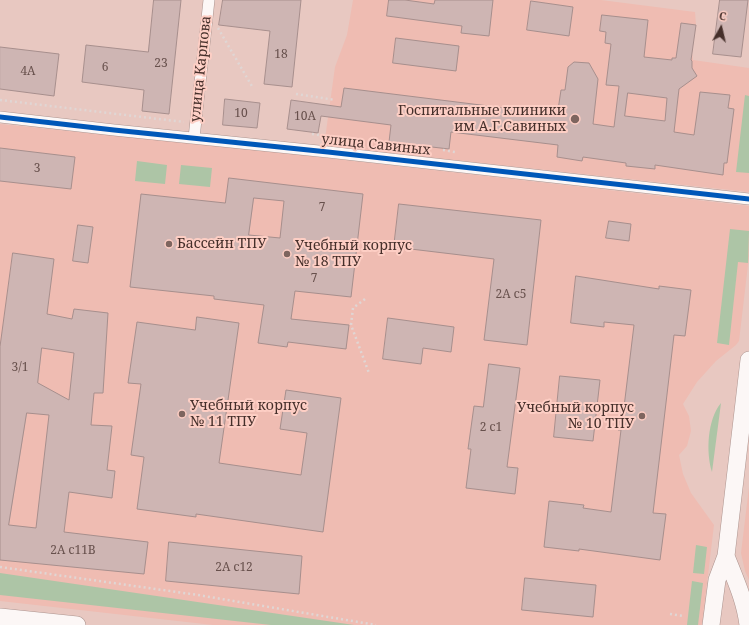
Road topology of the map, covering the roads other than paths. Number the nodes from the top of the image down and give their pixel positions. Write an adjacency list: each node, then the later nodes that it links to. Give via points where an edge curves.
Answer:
1 (208, 5): 3 (street, улица Карпова)
2 (0, 117): 3 (street, улица Савиных)
3 (194, 138): 4 (street, улица Савиных)
4 (749, 199)
5 (749, 360): 6 (main road)
6 (726, 556): 9 (main road, via 717,580); 10 (main road, via 742,595)
7 (0, 617): 8 (main road)
8 (77, 625)
9 (711, 625)
10 (748, 625)

